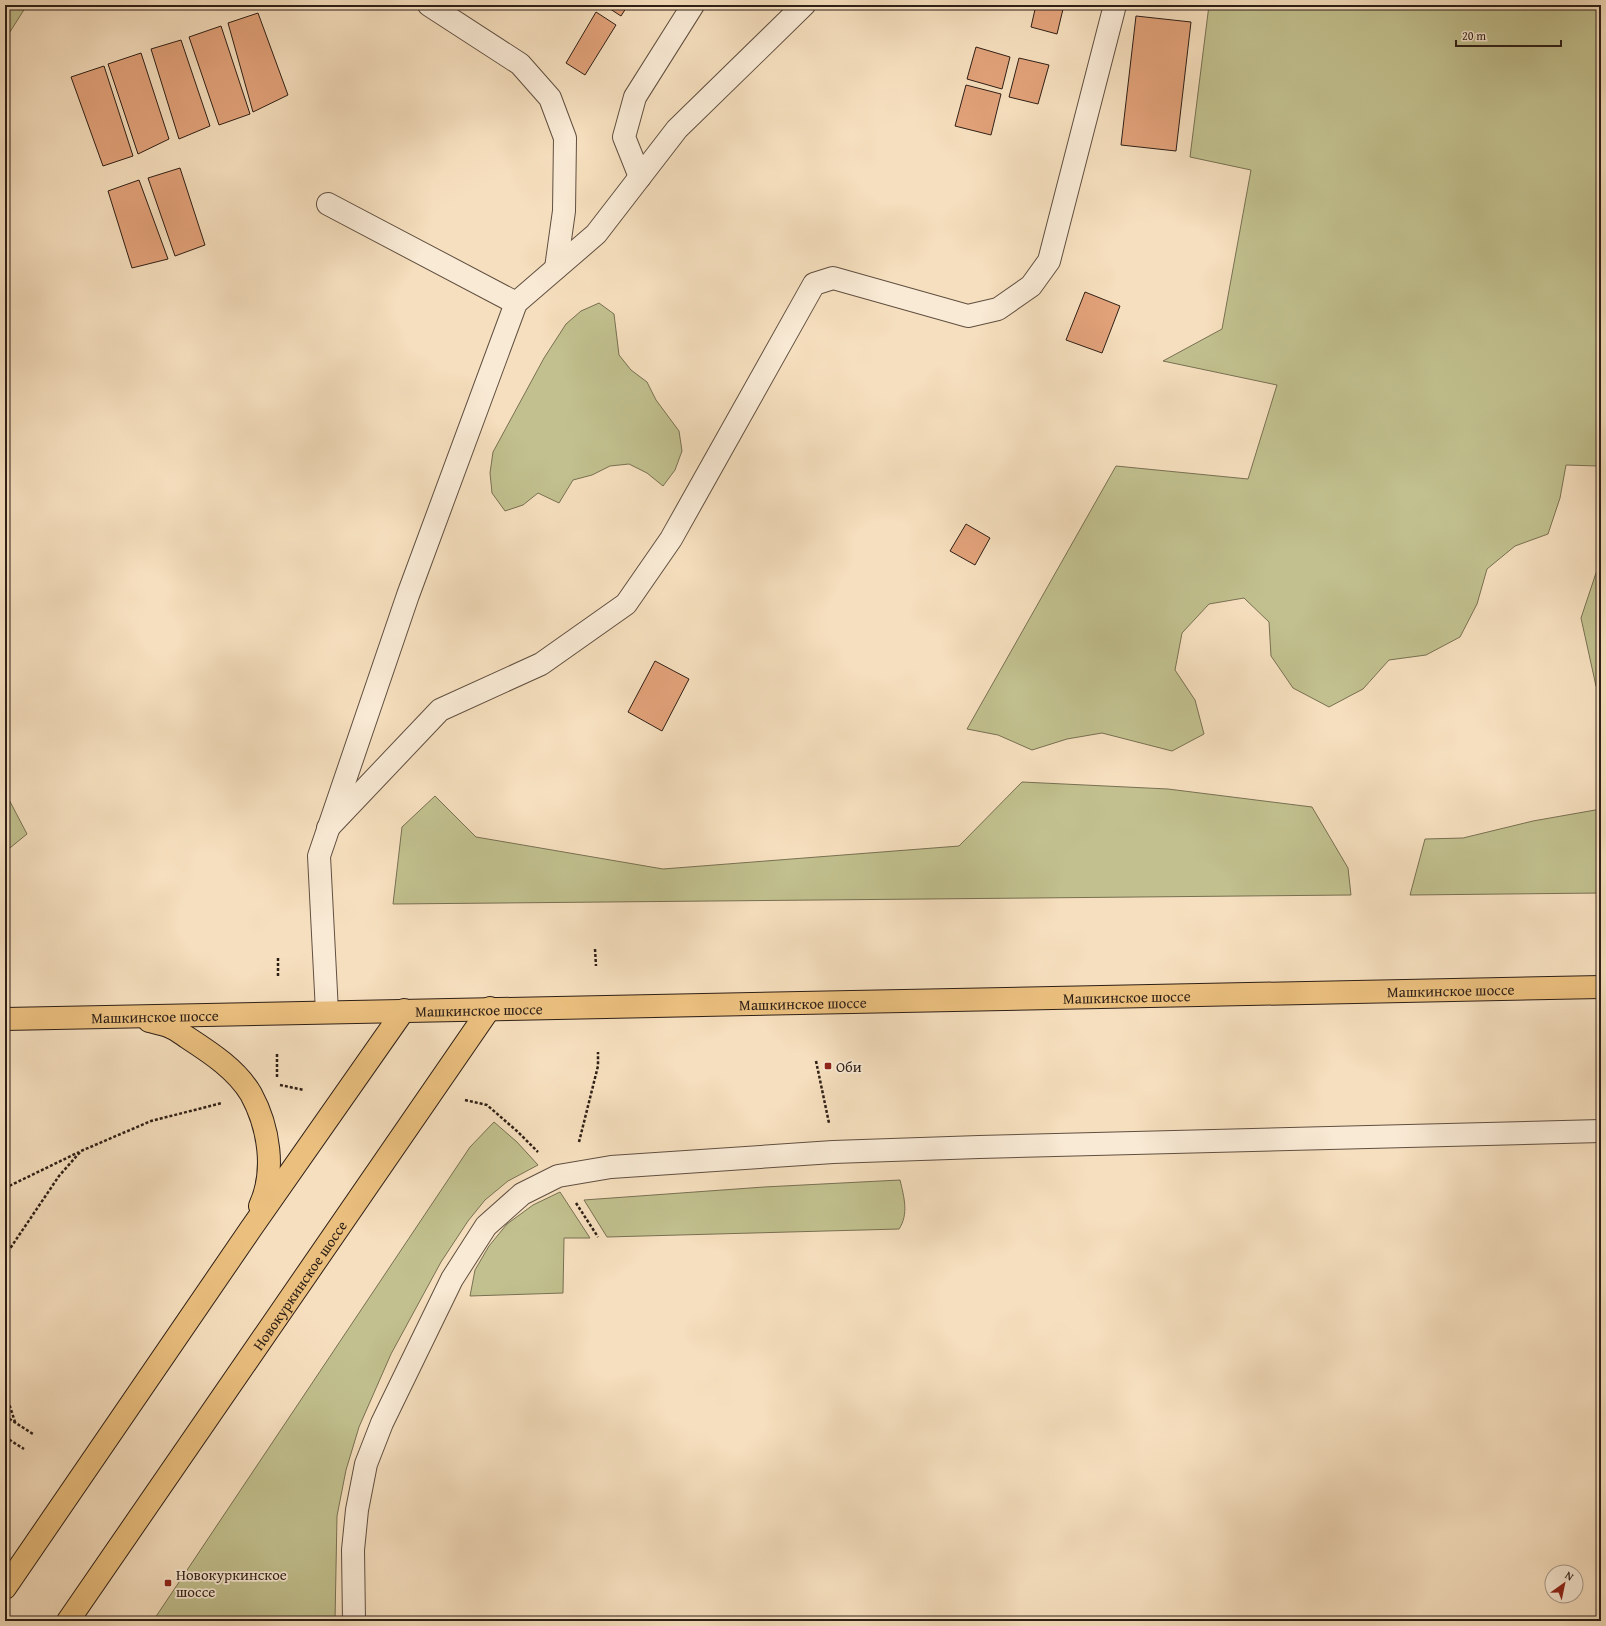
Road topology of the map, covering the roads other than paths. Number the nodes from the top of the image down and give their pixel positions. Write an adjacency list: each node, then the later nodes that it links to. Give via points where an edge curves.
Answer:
1 (429, 5): 7 (lane, via 520,64 550,98 565,138 564,211)
2 (694, 5): 5 (lane, via 635,97 624,137)
3 (804, 5): 5 (lane, via 677,129)
4 (1115, 5): 9 (lane, via 1049,261 1031,286 998,309 968,316 834,278 814,284 671,538 626,604 541,664 440,710)
5 (640, 177): 7 (lane, via 596,234)
6 (328, 204): 8 (lane)
7 (556, 268): 8 (lane)
8 (516, 302): 9 (lane, via 408,595)
9 (328, 828): 13 (lane, via 319,856)
10 (1601, 987): 11 (main road, Машкинское шоссе)
11 (490, 1008): 12 (main road, Машкинское шоссе); 19 (main road, Новокуркинское шоссе)
12 (404, 1010): 13 (main road, Машкинское шоссе); 17 (main road)
13 (327, 1012): 14 (main road, Машкинское шоссе)
14 (129, 1016): 15 (main road, Машкинское шоссе); 17 (main road, via 170,1026 216,1056 250,1093 266,1134 269,1159 264,1196)
15 (5, 1019)
16 (1601, 1131): 20 (lane, via 833,1152 611,1167 558,1176 522,1194 486,1226 452,1279 382,1423 366,1464 357,1510)
17 (250, 1230): 18 (main road)
18 (5, 1588)
19 (68, 1621)
20 (354, 1621)

